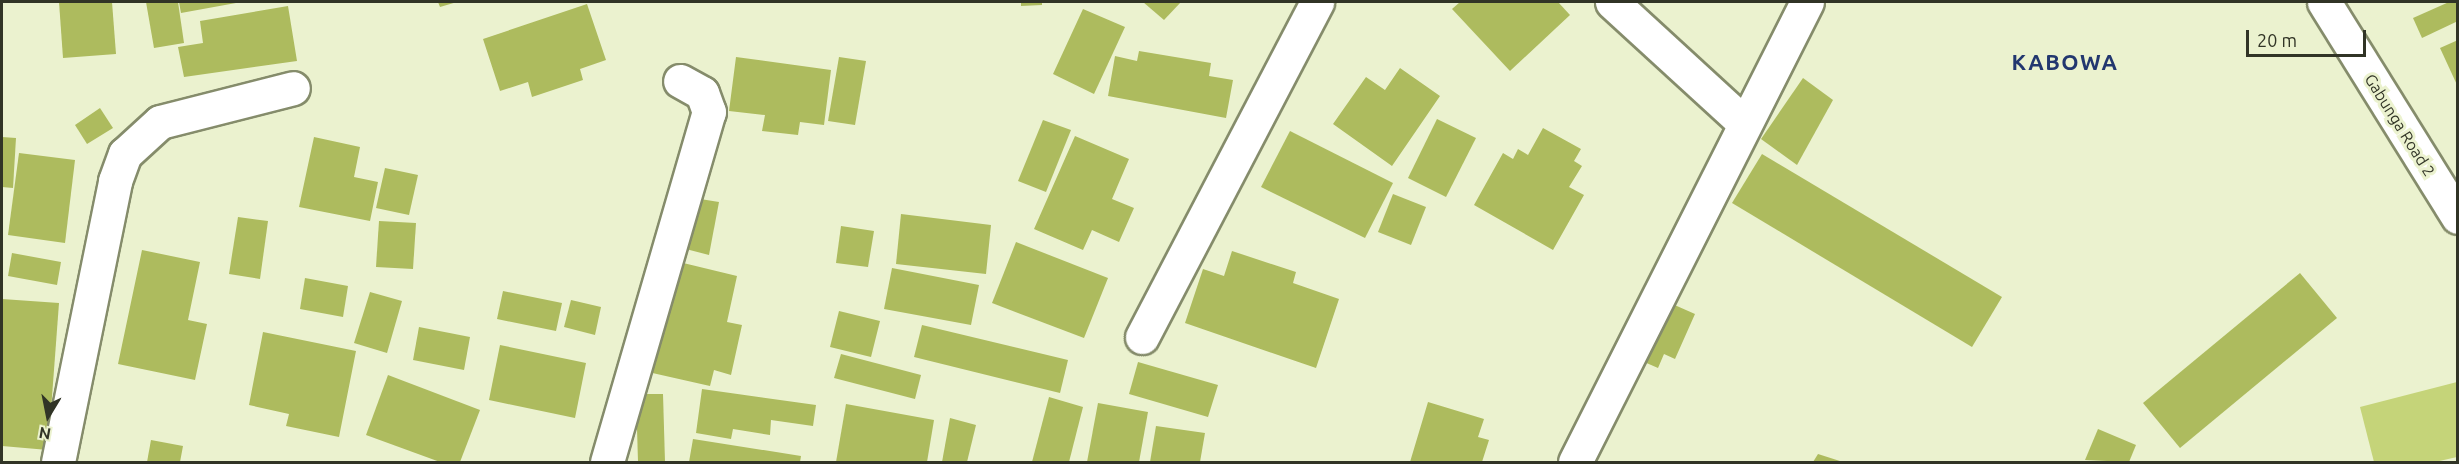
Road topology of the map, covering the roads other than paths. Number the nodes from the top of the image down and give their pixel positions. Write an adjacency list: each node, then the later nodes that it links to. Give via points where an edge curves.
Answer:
1 (1317, 2): 9 (street)
2 (1611, 2): 7 (street)
3 (1807, 2): 7 (street)
4 (2324, 2): 8 (street, Gabunga Road 2)
5 (680, 81): 11 (street, via 702,93 709,112)
6 (293, 88): 10 (street, via 160,122 125,154 115,182)
7 (1745, 124): 12 (street)
8 (2457, 218)
9 (1142, 337)
10 (58, 462)
11 (607, 462)
12 (1575, 462)

